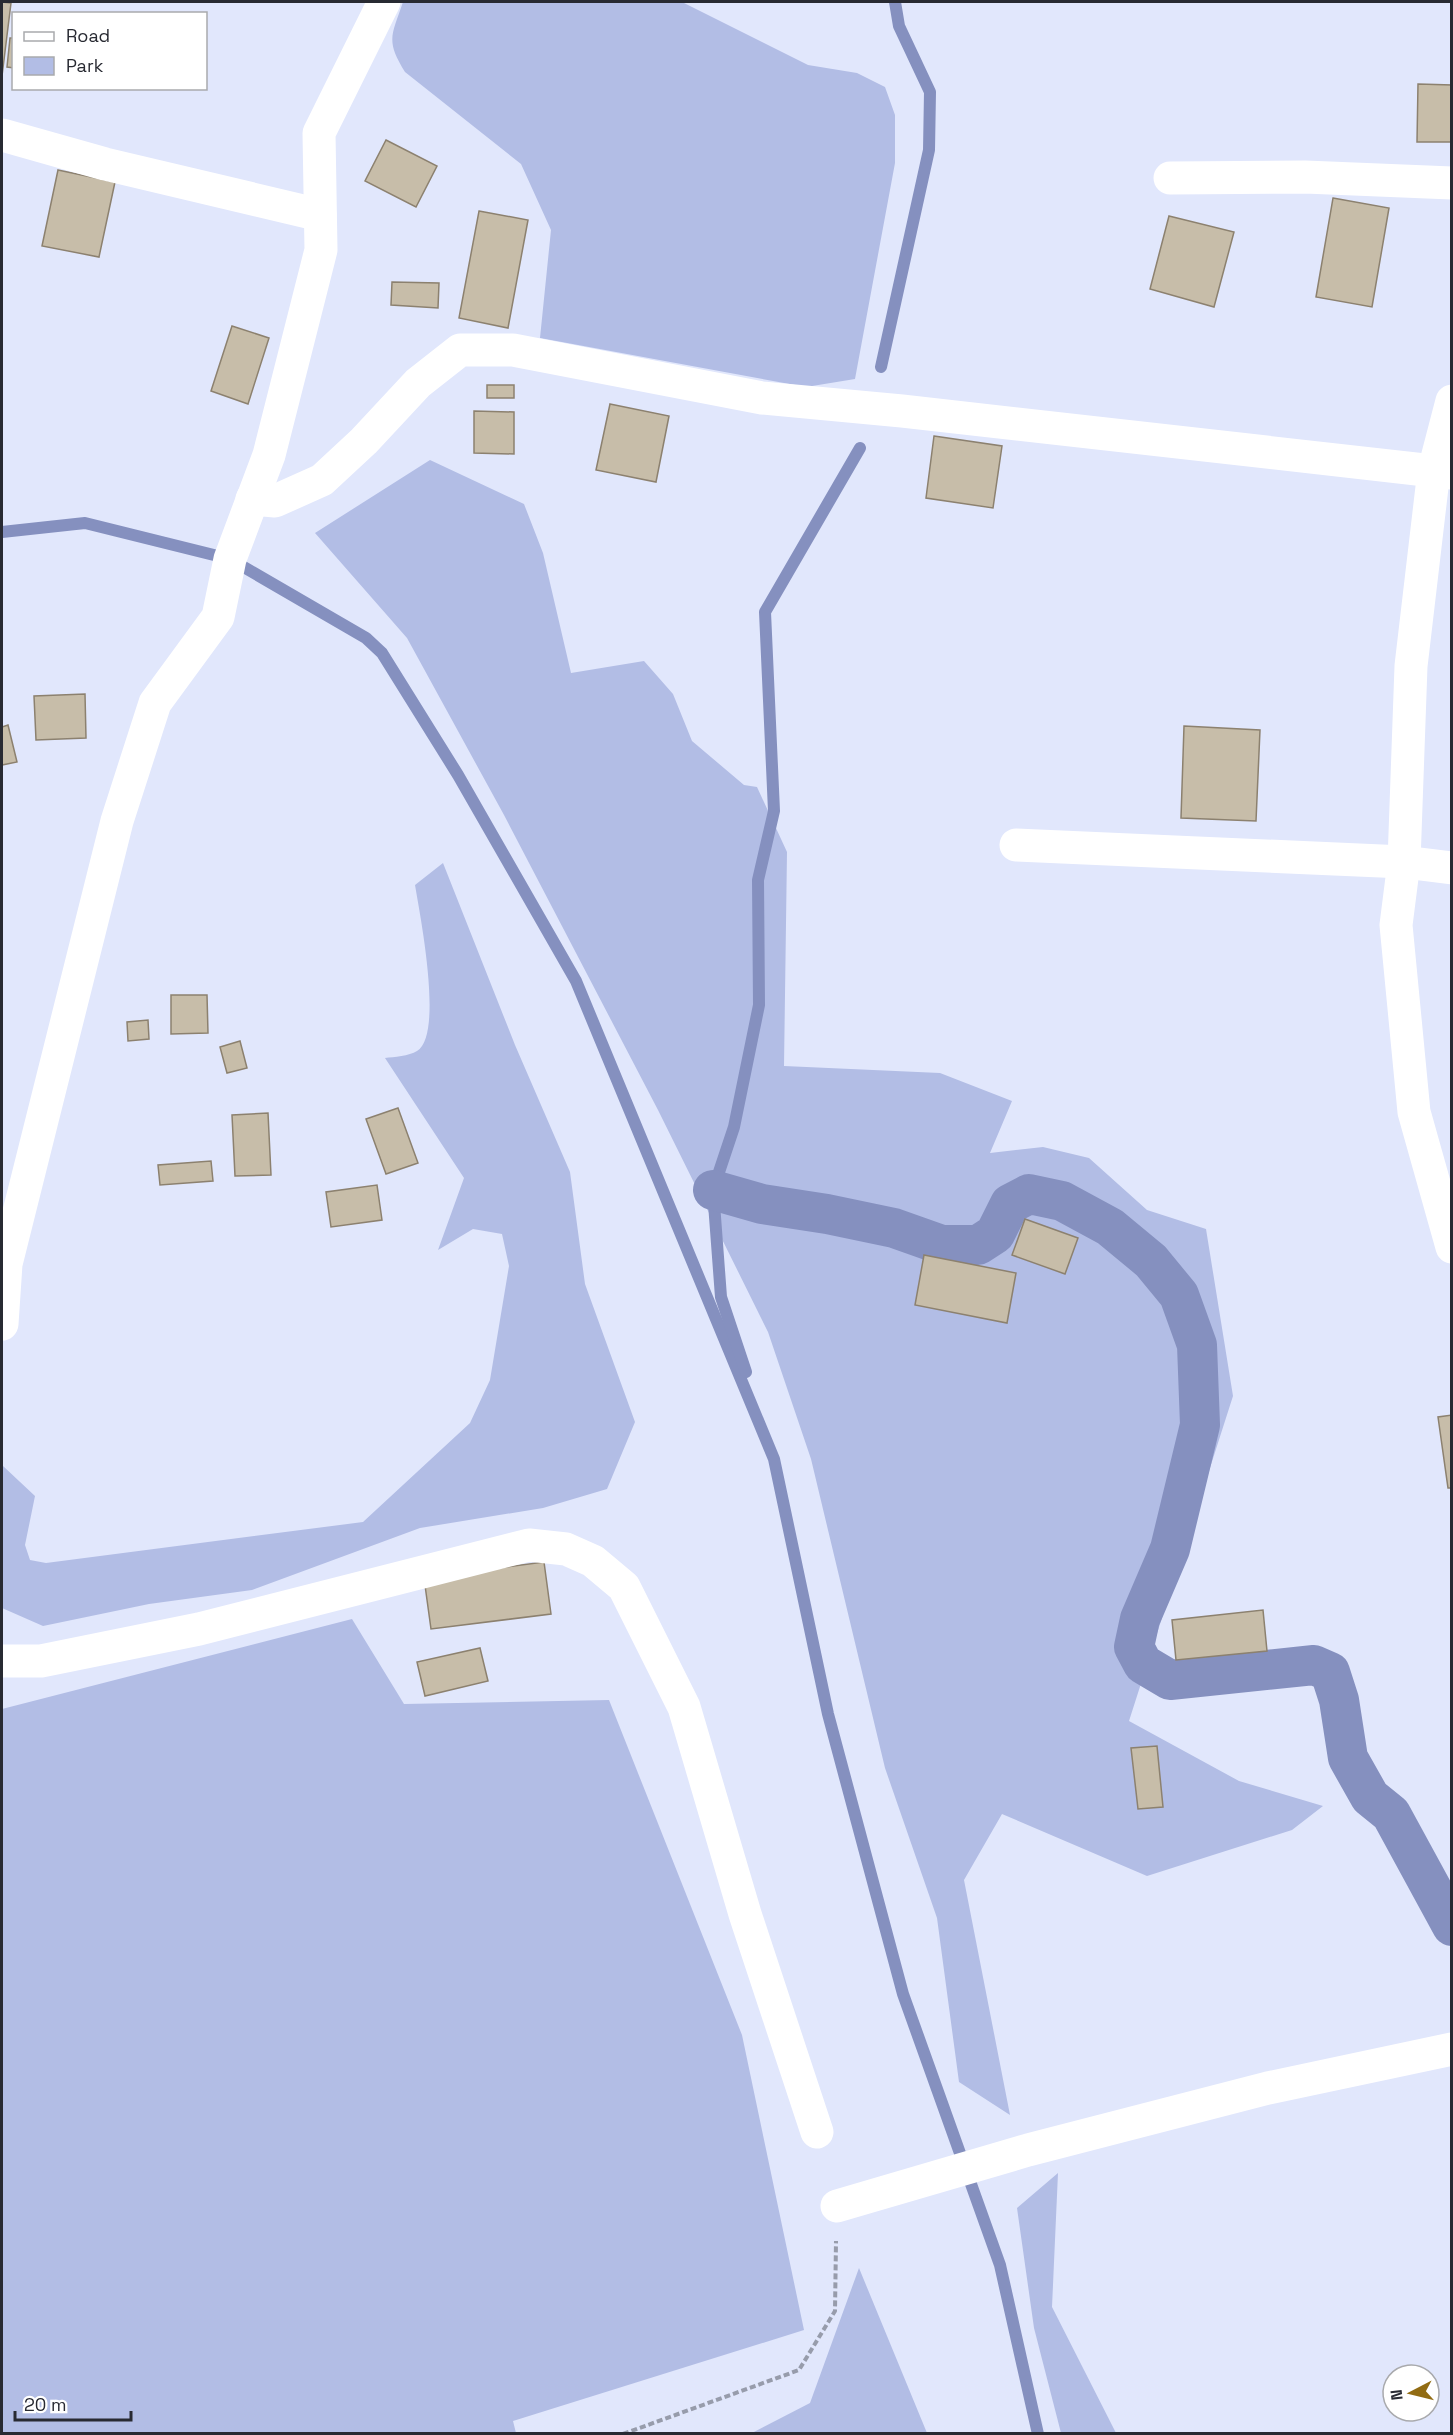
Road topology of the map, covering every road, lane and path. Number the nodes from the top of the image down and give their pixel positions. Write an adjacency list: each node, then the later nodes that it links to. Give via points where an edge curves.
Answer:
1 (384, 2): 5 (street, via 319,133)
2 (2, 135): 5 (street)
3 (1170, 178): 4 (street, via 1305,177)
4 (1452, 183)
5 (320, 215): 8 (street, via 321,250 269,455)
6 (1452, 401): 7 (street)
7 (1443, 472): 8 (street, via 762,398 513,350 460,350 418,383 322,480 275,501); 10 (street, via 1411,666)
8 (252, 499): 13 (street, via 230,559 218,617 155,703 117,821 6,1264)
9 (1016, 845): 10 (street)
10 (1404, 861): 11 (street); 12 (street, via 1396,925 1414,1112)
11 (1452, 868)
12 (1452, 1247)
13 (2, 1324)
14 (2, 1661): 16 (street, via 41,1661 199,1629 530,1545 566,1549 593,1561 624,1587 684,1707 745,1914)
15 (1452, 2049): 17 (street, via 1268,2088 1028,2150)
16 (817, 2132)
17 (837, 2206): 18 (path, via 835,2311 799,2370)
18 (623, 2433)

